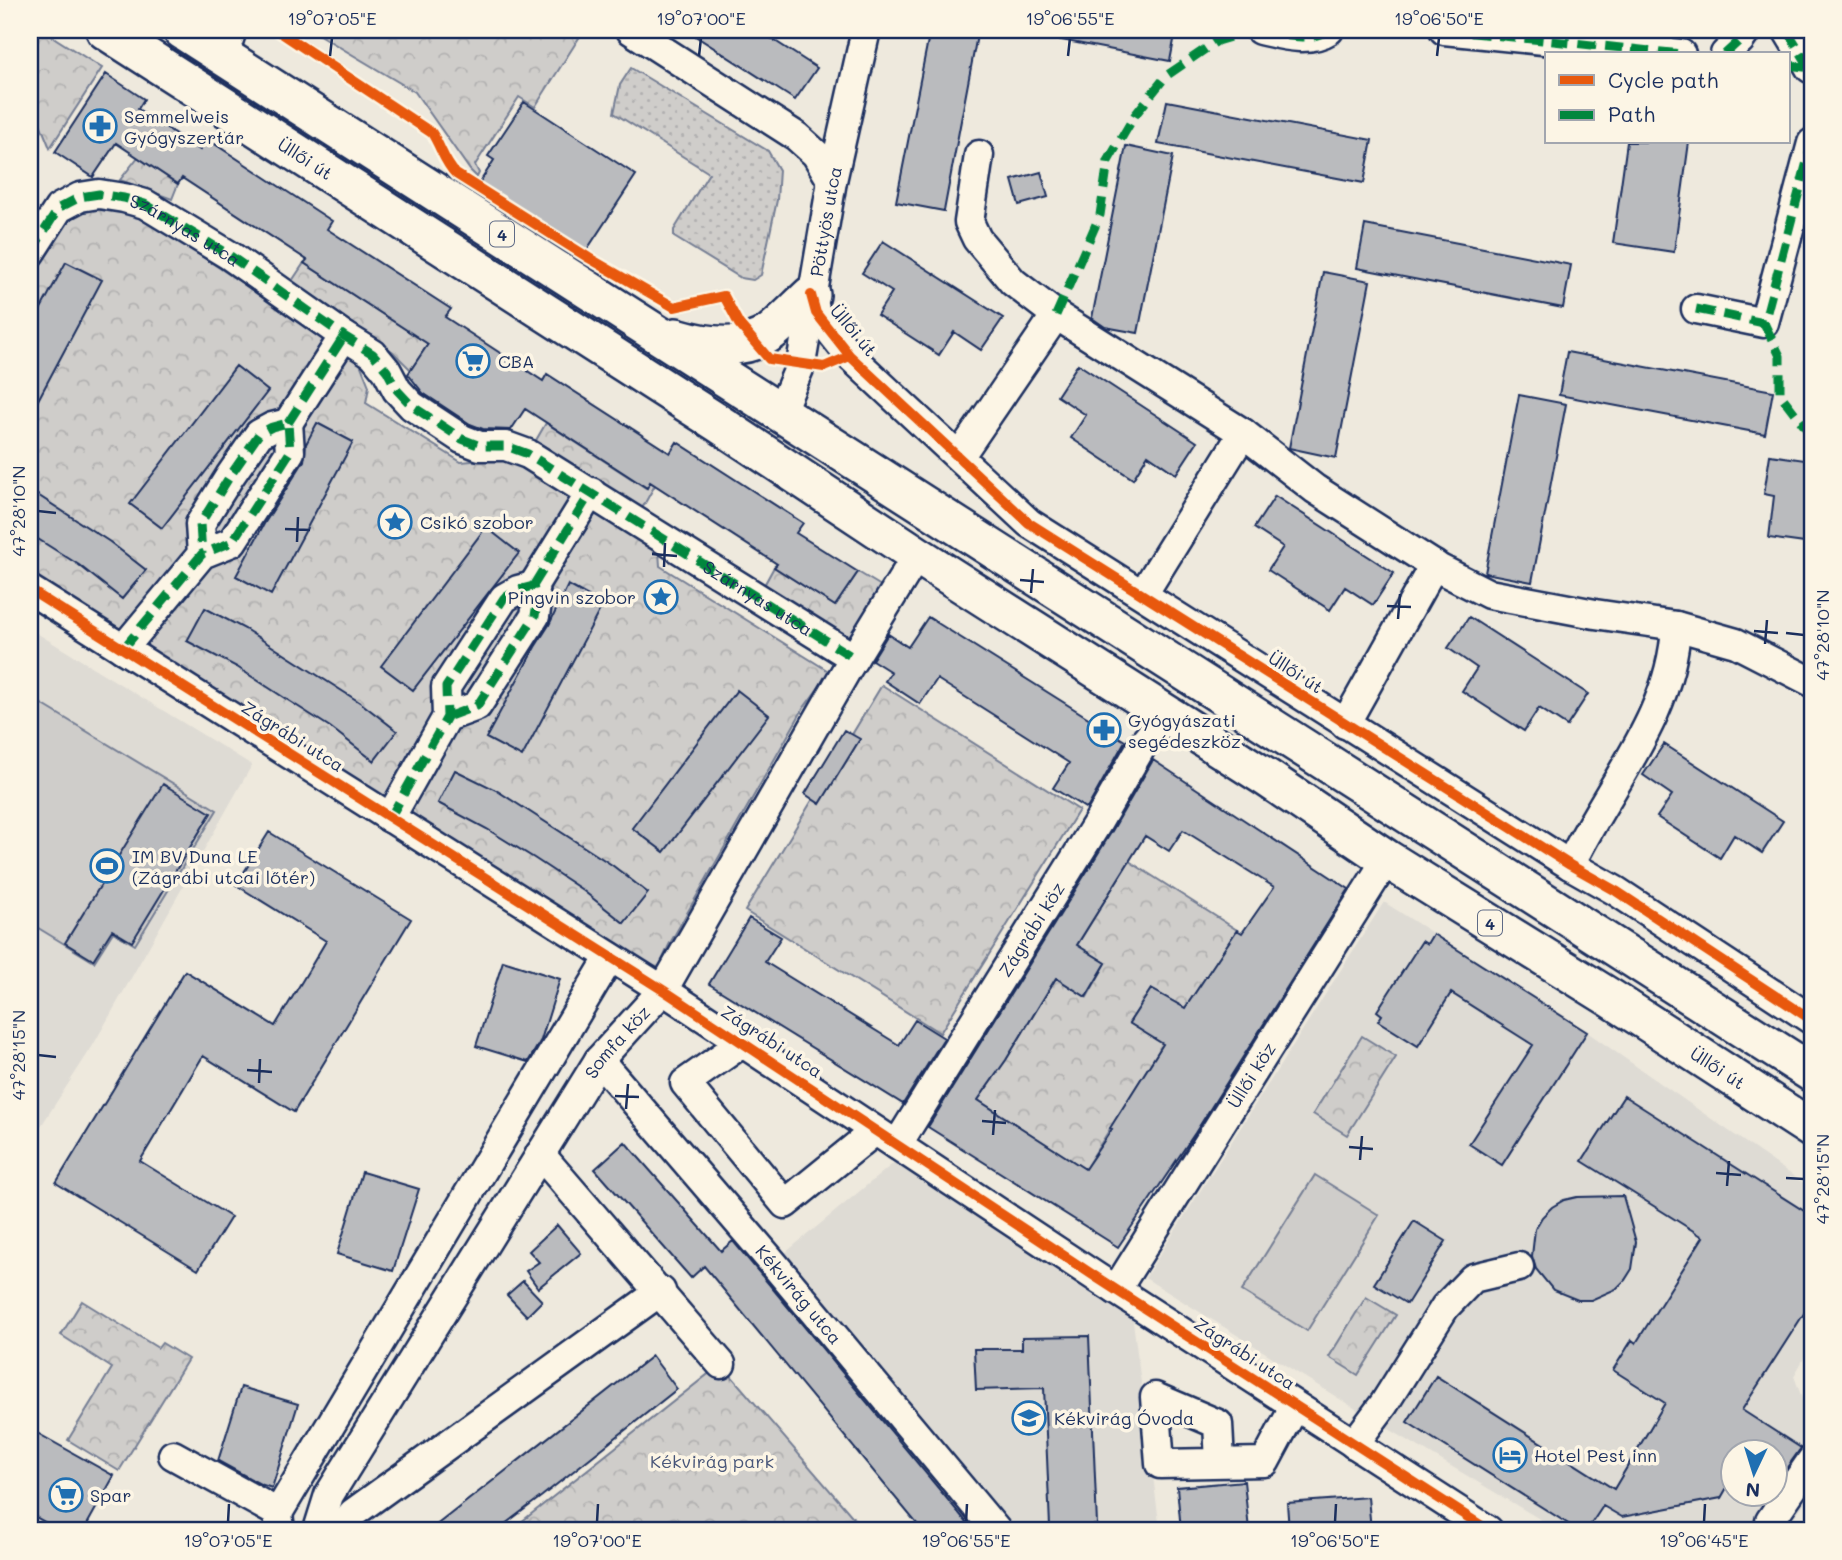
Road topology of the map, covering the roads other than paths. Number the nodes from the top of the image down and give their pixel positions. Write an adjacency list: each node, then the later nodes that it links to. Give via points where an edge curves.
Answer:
1 (105, 30): 24 (main road, Üllői út / 4)
2 (182, 30): 10 (main road, 4)
3 (631, 30): 16 (street, via 796,136 816,154)
4 (866, 30): 16 (street, Pöttyös utca)
5 (1260, 30): 6 (street, via 1289,37 1318,36)
6 (1329, 30)
7 (1444, 30): 11 (street)
8 (1747, 30): 12 (street)
9 (1787, 30): 13 (street)
10 (228, 42): 21 (main road, 4)
11 (1661, 52)
12 (1727, 52)
13 (1803, 67)
14 (1812, 143): 19 (street, via 1764,323)
15 (979, 155): 20 (street, via 969,222 1013,282)
16 (832, 181): 18 (street, Pöttyös utca)
17 (30, 253): 22 (street, Szárnyas utca, via 59,208 79,197 124,198 145,204 229,255)
18 (811, 295): 21 (main road, via 771,332 753,341 721,346); 23 (street, Pöttyös utca, via 802,364); 26 (street, Üllői út, via 816,313 850,356)
19 (1696, 309)
20 (1056, 315): 25 (street); 26 (street)
21 (648, 328): 23 (main road, 4)
22 (344, 336): 28 (street, Szárnyas utca, via 373,354 412,406 462,439 524,451); 34 (street, via 288,423 290,452 232,542 202,554)
23 (780, 413): 24 (main road); 27 (main road); 47 (main road, 4)
24 (718, 424): 27 (main road, Üllői út / 4)
25 (1243, 433): 30 (street, via 1315,489); 32 (street)
26 (959, 457): 32 (street, Üllői út, via 1029,523)
27 (775, 461): 29 (main road, Üllői út / 4)
28 (591, 492): 35 (street, Szárnyas utca); 39 (street, via 533,586 535,616 477,706 447,717)
29 (917, 555): 35 (street, Somfa köz); 37 (main road, Üllői út / 4)
30 (1434, 565): 33 (street, via 1489,594); 38 (street)
31 (30, 590): 34 (street, Zágrábi utca)
32 (1143, 594): 38 (street, Üllői út)
33 (1676, 626): 36 (street, via 1737,643); 41 (street, via 1672,661 1648,725)
34 (123, 649): 39 (street, Zágrábi utca)
35 (854, 658): 43 (street, Somfa köz)
36 (1812, 682)
37 (1167, 715): 40 (main road, Üllői út / 4); 49 (street, Zágrábi köz, via 1143,744 1091,834)
38 (1345, 724): 41 (street, Üllői út)
39 (390, 818): 42 (street, Zágrábi utca)
40 (1387, 859): 48 (main road, Üllői út / 4); 52 (street, Üllői köz)
41 (1570, 865): 44 (street, Üllői út)
42 (610, 957): 43 (street, Zágrábi utca); 60 (street)
43 (663, 990): 45 (street, Zágrábi utca); 46 (street, Somfa köz)
44 (1812, 1020)
45 (742, 1043): 49 (street, Zágrábi utca); 49 (street, Zágrábi köz, via 685,1083 785,1204)
46 (599, 1060): 50 (street, Somfa köz); 63 (street, Kékvirág utca)
47 (1812, 1073)
48 (1812, 1129)
49 (886, 1138): 52 (street, Zágrábi utca)
50 (540, 1154): 53 (street); 61 (street, Somfa köz, via 329,1495)
51 (1519, 1267): 56 (street, via 1473,1278 1445,1307)
52 (1115, 1290): 55 (street, Zágrábi utca)
53 (661, 1291): 54 (street); 62 (street, via 353,1513)
54 (721, 1364)
55 (1296, 1406): 56 (street, Zágrábi utca); 59 (street, via 1265,1462)
56 (1354, 1444): 64 (street, Zágrábi utca)
57 (173, 1455): 60 (street)
58 (1812, 1460): 65 (street, via 1770,1521)
59 (1220, 1462)
60 (279, 1522)
61 (318, 1530)
62 (340, 1530)
63 (996, 1530)
64 (1488, 1530)
65 (1769, 1530)

